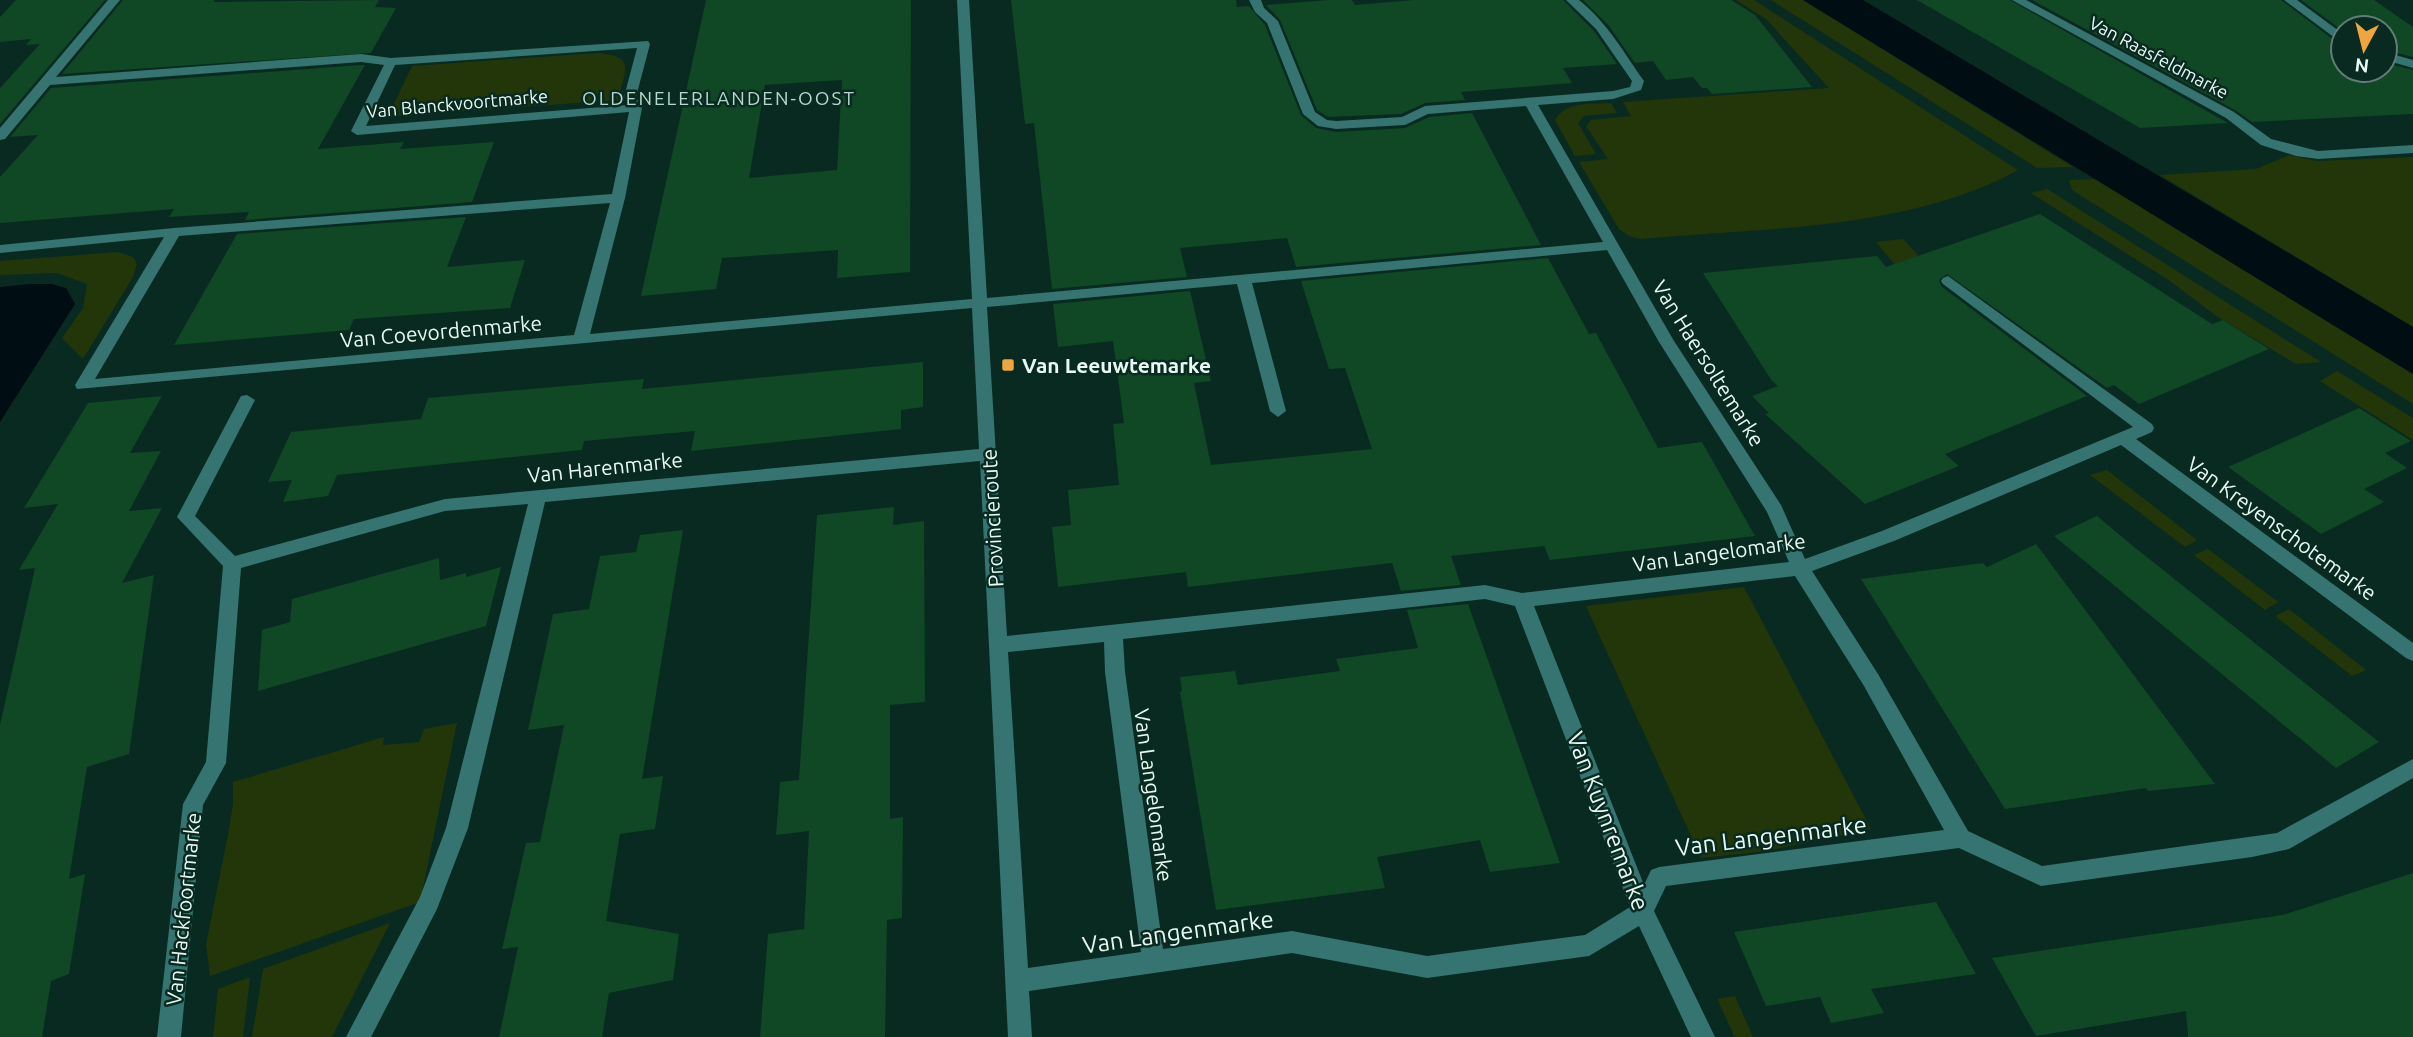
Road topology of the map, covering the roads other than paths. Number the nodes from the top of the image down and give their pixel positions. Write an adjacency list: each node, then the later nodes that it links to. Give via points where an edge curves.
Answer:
1 (114, 0): 9 (street)
2 (963, 0): 20 (street, Provincieroute)
3 (1255, 0): 10 (street, via 1272,20 1309,114 1323,123 1405,121 1425,110)
4 (1572, 0): 10 (street, via 1586,10 1638,81 1634,90 1613,95)
5 (2018, 0): 13 (street, Van Raasfeldmarke, via 2280,147 2318,155)
6 (2290, 0): 7 (street)
7 (2329, 29)
8 (391, 62): 9 (street, via 361,58); 11 (street, via 644,44 631,97); 11 (street, Van Blanckvoortmarke, via 357,131)
9 (48, 81): 12 (street)
10 (1530, 102): 16 (street, Van Haersoltemarke)
11 (636, 108): 14 (street)
12 (0, 136)
13 (2413, 149)
14 (618, 198): 15 (street); 21 (street)
15 (174, 232): 17 (street); 21 (street, Van Coevordenmarke, via 83,385)
16 (1612, 245): 18 (street); 28 (street, Van Haersoltemarke, via 1696,390 1775,510)
17 (0, 249)
18 (1243, 278): 20 (street); 23 (street)
19 (1948, 281): 24 (street, Van Langelomarke, via 2146,428)
20 (980, 302): 21 (street, Van Coevordenmarke); 25 (street, Provincieroute)
21 (581, 339)
22 (247, 400): 27 (street, via 186,517)
23 (1278, 411)
24 (2124, 439): 28 (street, Van Langelomarke); 32 (street, Van Kreyenschotemarke)
25 (990, 454): 26 (street, Van Harenmarke); 31 (street, Provincieroute)
26 (538, 497): 27 (street, Van Harenmarke, via 445,505); 39 (street, via 457,828 429,902)
27 (232, 564): 38 (street, Van Hackfoortmarke, via 216,763 193,804)
28 (1800, 568): 29 (street, Van Langelomarke); 34 (street, Van Haersoltemarke, via 1871,680)
29 (1522, 600): 30 (street, Van Langelomarke, via 1485,592); 35 (street, Van Kuynremarke)
30 (1113, 632): 31 (street, Van Langelomarke); 36 (street, Van Langelomarke)
31 (998, 645): 37 (street, Provincieroute)
32 (2413, 653)
33 (2413, 768): 34 (street, via 2281,842 2040,876)
34 (1960, 838): 35 (street, Van Langenmarke, via 1660,877)
35 (1643, 911): 36 (street, Van Langenmarke, via 1589,945 1427,967 1292,942); 41 (street, Van Kuynremarke)
36 (1154, 963): 37 (street, Van Langenmarke)
37 (1017, 981): 40 (street, Provincieroute)
38 (169, 1037)
39 (358, 1037)
40 (1020, 1037)
41 (1703, 1037)

